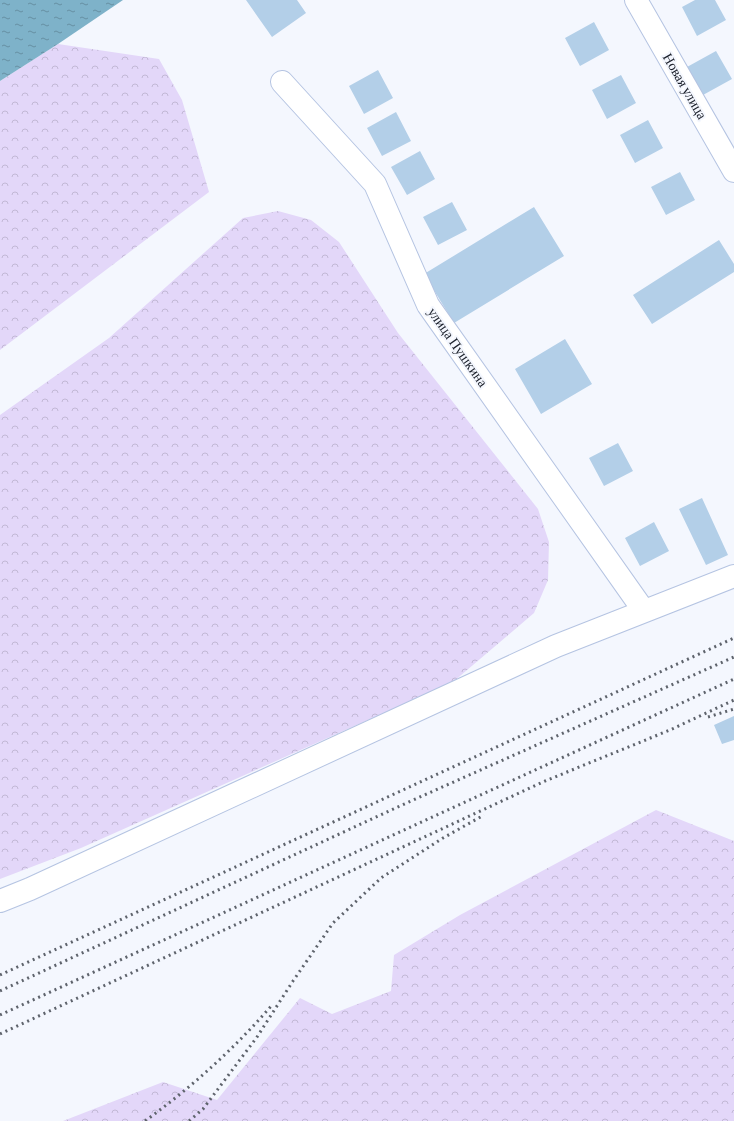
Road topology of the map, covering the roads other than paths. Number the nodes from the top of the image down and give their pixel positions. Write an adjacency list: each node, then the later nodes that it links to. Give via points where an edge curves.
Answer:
1 (636, 0): 3 (street, Новая улица)
2 (282, 82): 5 (street, улица Пушкина, via 375,184 428,305)
3 (734, 171)
4 (734, 576): 5 (street)
5 (644, 611): 6 (street, via 556,646)
6 (0, 901)

